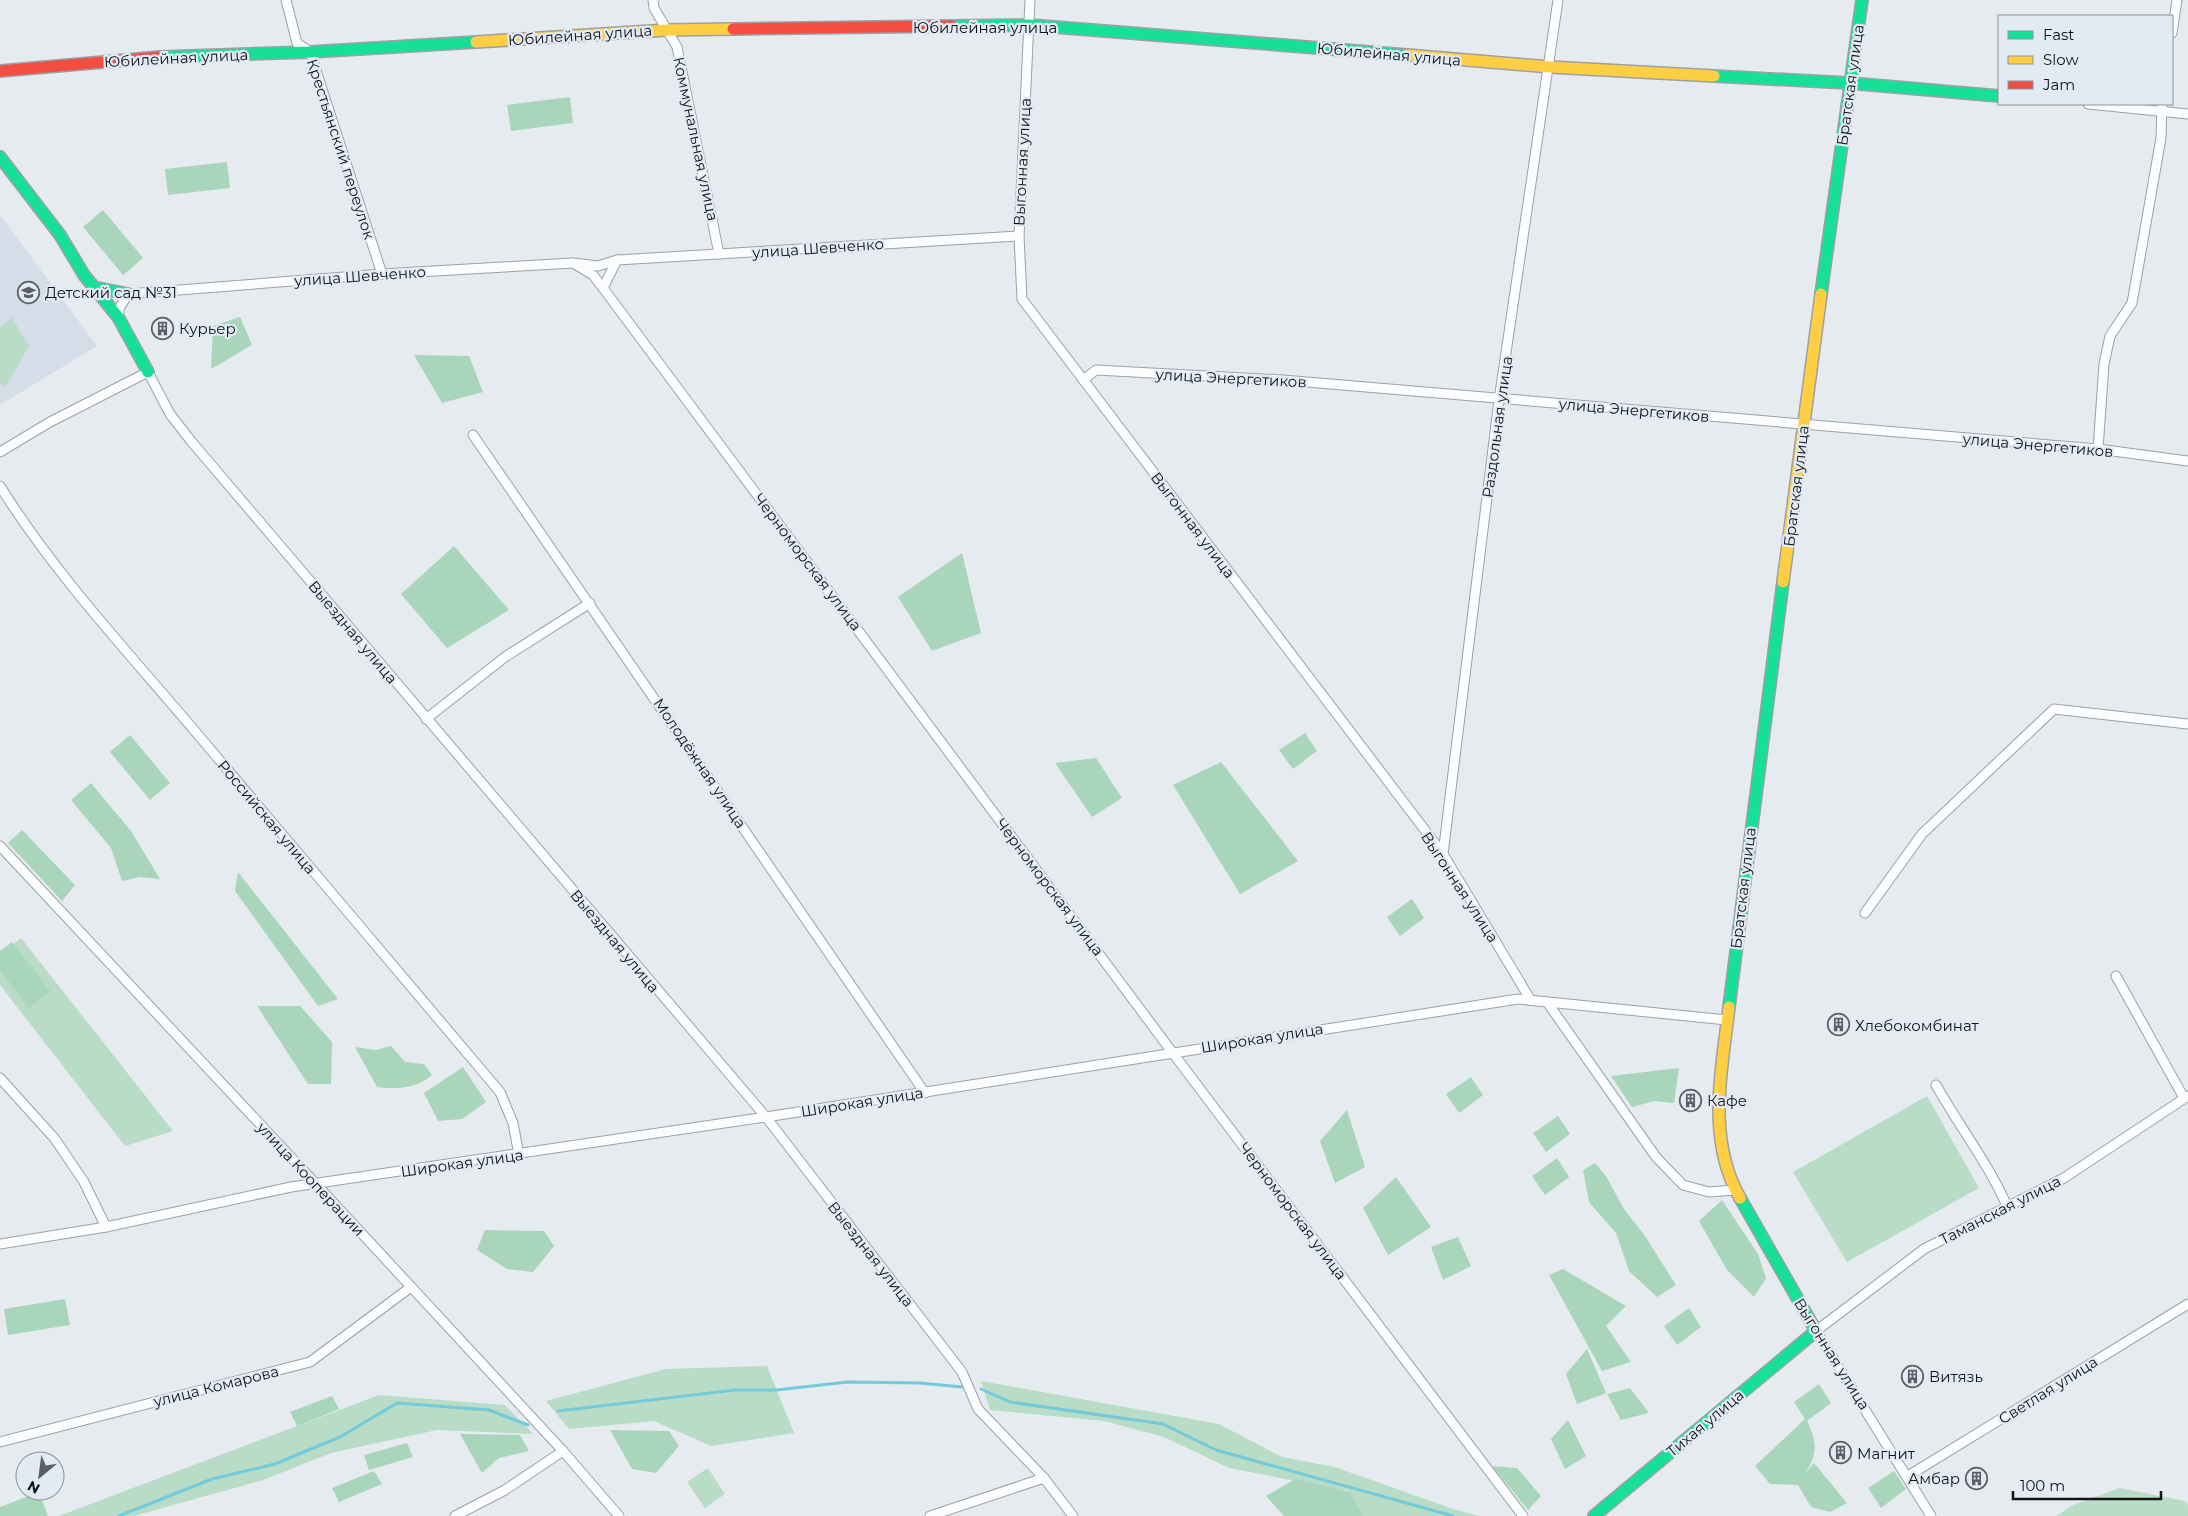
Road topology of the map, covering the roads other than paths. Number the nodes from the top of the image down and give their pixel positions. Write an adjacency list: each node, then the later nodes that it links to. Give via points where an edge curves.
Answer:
1 (286, 0): 10 (street, Крестьянский переулок, via 297,43)
2 (652, 0): 9 (street, Коммунальная улица)
3 (1030, 0): 7 (street, Выгонная улица)
4 (1558, 0): 11 (street, Раздольная улица)
5 (1862, 0): 13 (street, Братская улица)
6 (2177, 0): 8 (street)
7 (1029, 24): 9 (street, Юбилейная улица); 11 (street, Юбилейная улица); 19 (street, Выгонная улица)
8 (2173, 26)
9 (668, 30): 10 (street, Юбилейная улица); 20 (street, Коммунальная улица, via 677,47)
10 (310, 52): 12 (street, Юбилейная улица, via 186,55); 23 (street, Крестьянский переулок)
11 (1550, 67): 13 (street, Юбилейная улица); 30 (street, Раздольная улица)
12 (0, 71)
13 (1849, 83): 14 (street, Юбилейная улица); 31 (street, Братская улица)
14 (1998, 96)
15 (2113, 105): 16 (street)
16 (2162, 107): 17 (street); 33 (street, via 2161,138 2132,303 2110,336 2104,364)
17 (2188, 114)
18 (0, 157): 24 (street, via 60,235)
19 (1019, 236): 20 (street, улица Шевченко); 29 (street, Выгонная улица, via 1022,299)
20 (719, 254): 21 (street, улица Шевченко)
21 (617, 260): 22 (street, улица Шевченко, via 598,266); 25 (street)
22 (573, 263): 23 (street, улица Шевченко); 25 (street, Черноморская улица, via 593,275)
23 (382, 274): 26 (street, улица Шевченко)
24 (93, 287): 26 (street); 27 (street)
25 (603, 288): 48 (street, Черноморская улица)
26 (128, 294): 27 (street)
27 (118, 317): 28 (street)
28 (148, 372): 34 (street, via 50,422); 38 (street, Выездная улица, via 170,414 191,441)
29 (1083, 380): 30 (street, улица Энергетиков, via 1096,370 1282,380); 41 (street, Выгонная улица)
30 (1499, 400): 31 (street, улица Энергетиков); 41 (street, Раздольная улица)
31 (1804, 424): 33 (street, улица Энергетиков); 43 (street, Братская улица)
32 (473, 435): 37 (street, Молодёжная улица)
33 (2098, 449): 35 (street, улица Энергетиков)
34 (0, 452)
35 (2188, 461)
36 (0, 486): 54 (street, Российская улица, via 45,550 134,659 500,1092 512,1123)
37 (590, 603): 38 (street, via 505,657); 51 (street, Молодёжная улица)
38 (426, 719): 53 (street, Выездная улица)
39 (2188, 724): 42 (street, via 2054,709 1922,834)
40 (0, 846): 55 (street, улица Кооперации)
41 (1443, 854): 45 (street, Выгонная улица)
42 (1865, 914)
43 (1732, 972): 47 (street, Выгонная улица)
44 (2116, 976): 52 (street)
45 (1530, 999): 46 (street, Широкая улица); 48 (street, Широкая улица)
46 (1547, 1002): 47 (street, Широкая улица); 56 (street, via 1656,1157 1683,1185 1709,1192)
47 (1727, 1020): 56 (street, Выгонная улица, via 1718,1115 1720,1144)
48 (1172, 1052): 51 (street, Широкая улица); 71 (street, Черноморская улица)
49 (0, 1078): 58 (street, via 55,1139 84,1182)
50 (1936, 1085): 57 (street, via 1995,1180)
51 (924, 1093): 53 (street, Широкая улица)
52 (2186, 1097): 57 (street, Таманская улица, via 2064,1178)
53 (766, 1117): 54 (street, Широкая улица); 66 (street, Выездная улица, via 962,1372 978,1408)
54 (519, 1155): 55 (street, Широкая улица)
55 (316, 1184): 58 (street, Широкая улица); 60 (street, улица Кооперации)
56 (1735, 1190): 62 (street, Выгонная улица)
57 (2007, 1206): 62 (street, Таманская улица, via 1924,1249)
58 (106, 1227): 59 (street, Широкая улица)
59 (0, 1244)
60 (411, 1287): 63 (street, улица Комарова, via 310,1362); 64 (street, улица Кооперации)
61 (2188, 1304): 65 (street, Светлая улица)
62 (1816, 1330): 65 (street, Выгонная улица); 72 (street, Тихая улица)
63 (0, 1442)
64 (563, 1451): 67 (street, via 505,1490); 68 (street, улица Кооперации)
65 (1908, 1476): 73 (street, Выгонная улица)
66 (1044, 1478): 69 (street); 70 (street, Выездная улица)
67 (455, 1516)
68 (619, 1516)
69 (930, 1516)
70 (1073, 1516)
71 (1523, 1516)
72 (1594, 1516)
73 (1931, 1516)

